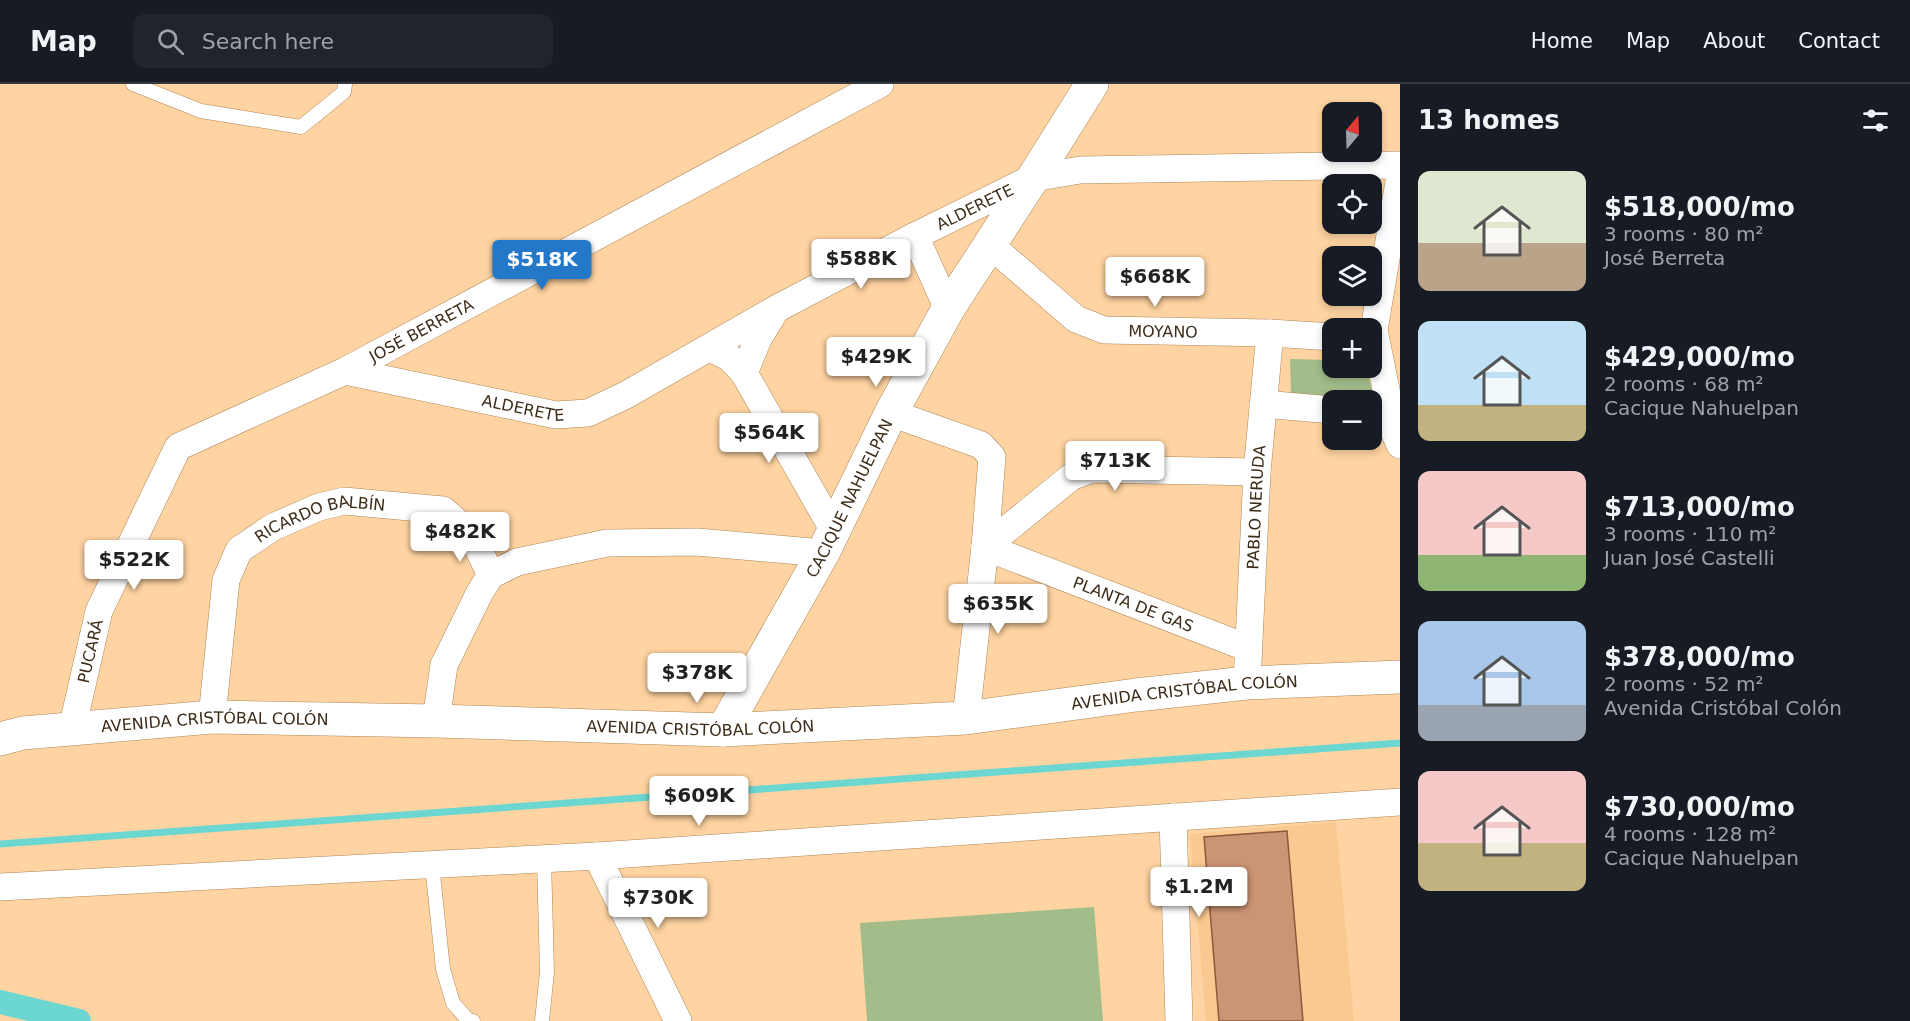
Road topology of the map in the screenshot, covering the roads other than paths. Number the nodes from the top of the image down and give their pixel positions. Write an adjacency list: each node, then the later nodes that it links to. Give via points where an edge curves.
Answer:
1 (133, 84): 2 (lane, via 201,111 301,127 344,92)
2 (345, 84)
3 (880, 84): 19 (street, JOSÉ BERRETA)
4 (1092, 84): 7 (street, CACIQUE NAHUELPAN)
5 (1400, 165): 7 (street, ALDERETE, via 1080,170)
6 (1400, 176): 12 (street)
7 (1034, 178): 8 (street, ALDERETE); 9 (street, CACIQUE NAHUELPAN)
8 (915, 236): 10 (street, ALDERETE); 11 (street)
9 (989, 244): 11 (street, CACIQUE NAHUELPAN); 15 (street, MOYANO, via 1076,319 1104,330)
10 (776, 309): 17 (street, ALDERETE); 20 (street)
11 (948, 309): 23 (street, CACIQUE NAHUELPAN)
12 (1375, 318)
13 (1400, 320): 14 (street)
14 (1382, 327)
15 (1270, 333): 16 (street, MOYANO); 21 (street, PABLO NERUDA)
16 (1322, 336)
17 (710, 348): 19 (street, ALDERETE, via 588,413 556,415); 20 (street, via 730,358)
18 (1382, 370): 25 (street)
19 (345, 371): 26 (street, JOSÉ BERRETA)
20 (744, 373): 28 (street)
21 (1263, 404): 22 (street); 27 (street, PABLO NERUDA)
22 (1322, 409)
23 (891, 413): 28 (street, CACIQUE NAHUELPAN); 29 (street, via 981,445 992,457)
24 (1382, 424): 25 (street)
25 (1398, 439)
26 (178, 447): 37 (street, PUCARÁ, via 99,611)
27 (1257, 472): 29 (street, via 1092,469 1071,477); 31 (street, PABLO NERUDA)
28 (829, 542): 30 (street, via 607,543 517,562); 38 (street, CACIQUE NAHUELPAN)
29 (985, 547): 31 (street, PLANTA DE GAS); 35 (street)
30 (490, 575): 34 (street, RICARDO BALBÍN, via 471,534 443,510 344,501 273,527 239,550 226,580); 36 (street, via 444,665)
31 (1248, 648): 33 (street, PABLO NERUDA)
32 (1400, 676): 33 (street, AVENIDA CRISTÓBAL COLÓN)
33 (1247, 683): 35 (street, AVENIDA CRISTÓBAL COLÓN)
34 (212, 717): 36 (street, AVENIDA CRISTÓBAL COLÓN); 37 (street, AVENIDA CRISTÓBAL COLÓN)
35 (966, 718): 38 (street, AVENIDA CRISTÓBAL COLÓN)
36 (436, 721): 38 (street, AVENIDA CRISTÓBAL COLÓN)
37 (72, 729): 39 (street, AVENIDA CRISTÓBAL COLÓN)
38 (723, 730)
39 (0, 739)
40 (1400, 802): 41 (street)
41 (1173, 817): 42 (street); 49 (street)
42 (597, 856): 43 (street); 48 (street)
43 (544, 859): 44 (street); 47 (lane, via 547,972)
44 (432, 865): 45 (street); 46 (lane, via 443,969 453,1003)
45 (0, 887)
46 (473, 1021)
47 (542, 1021)
48 (678, 1021)
49 (1179, 1021)

